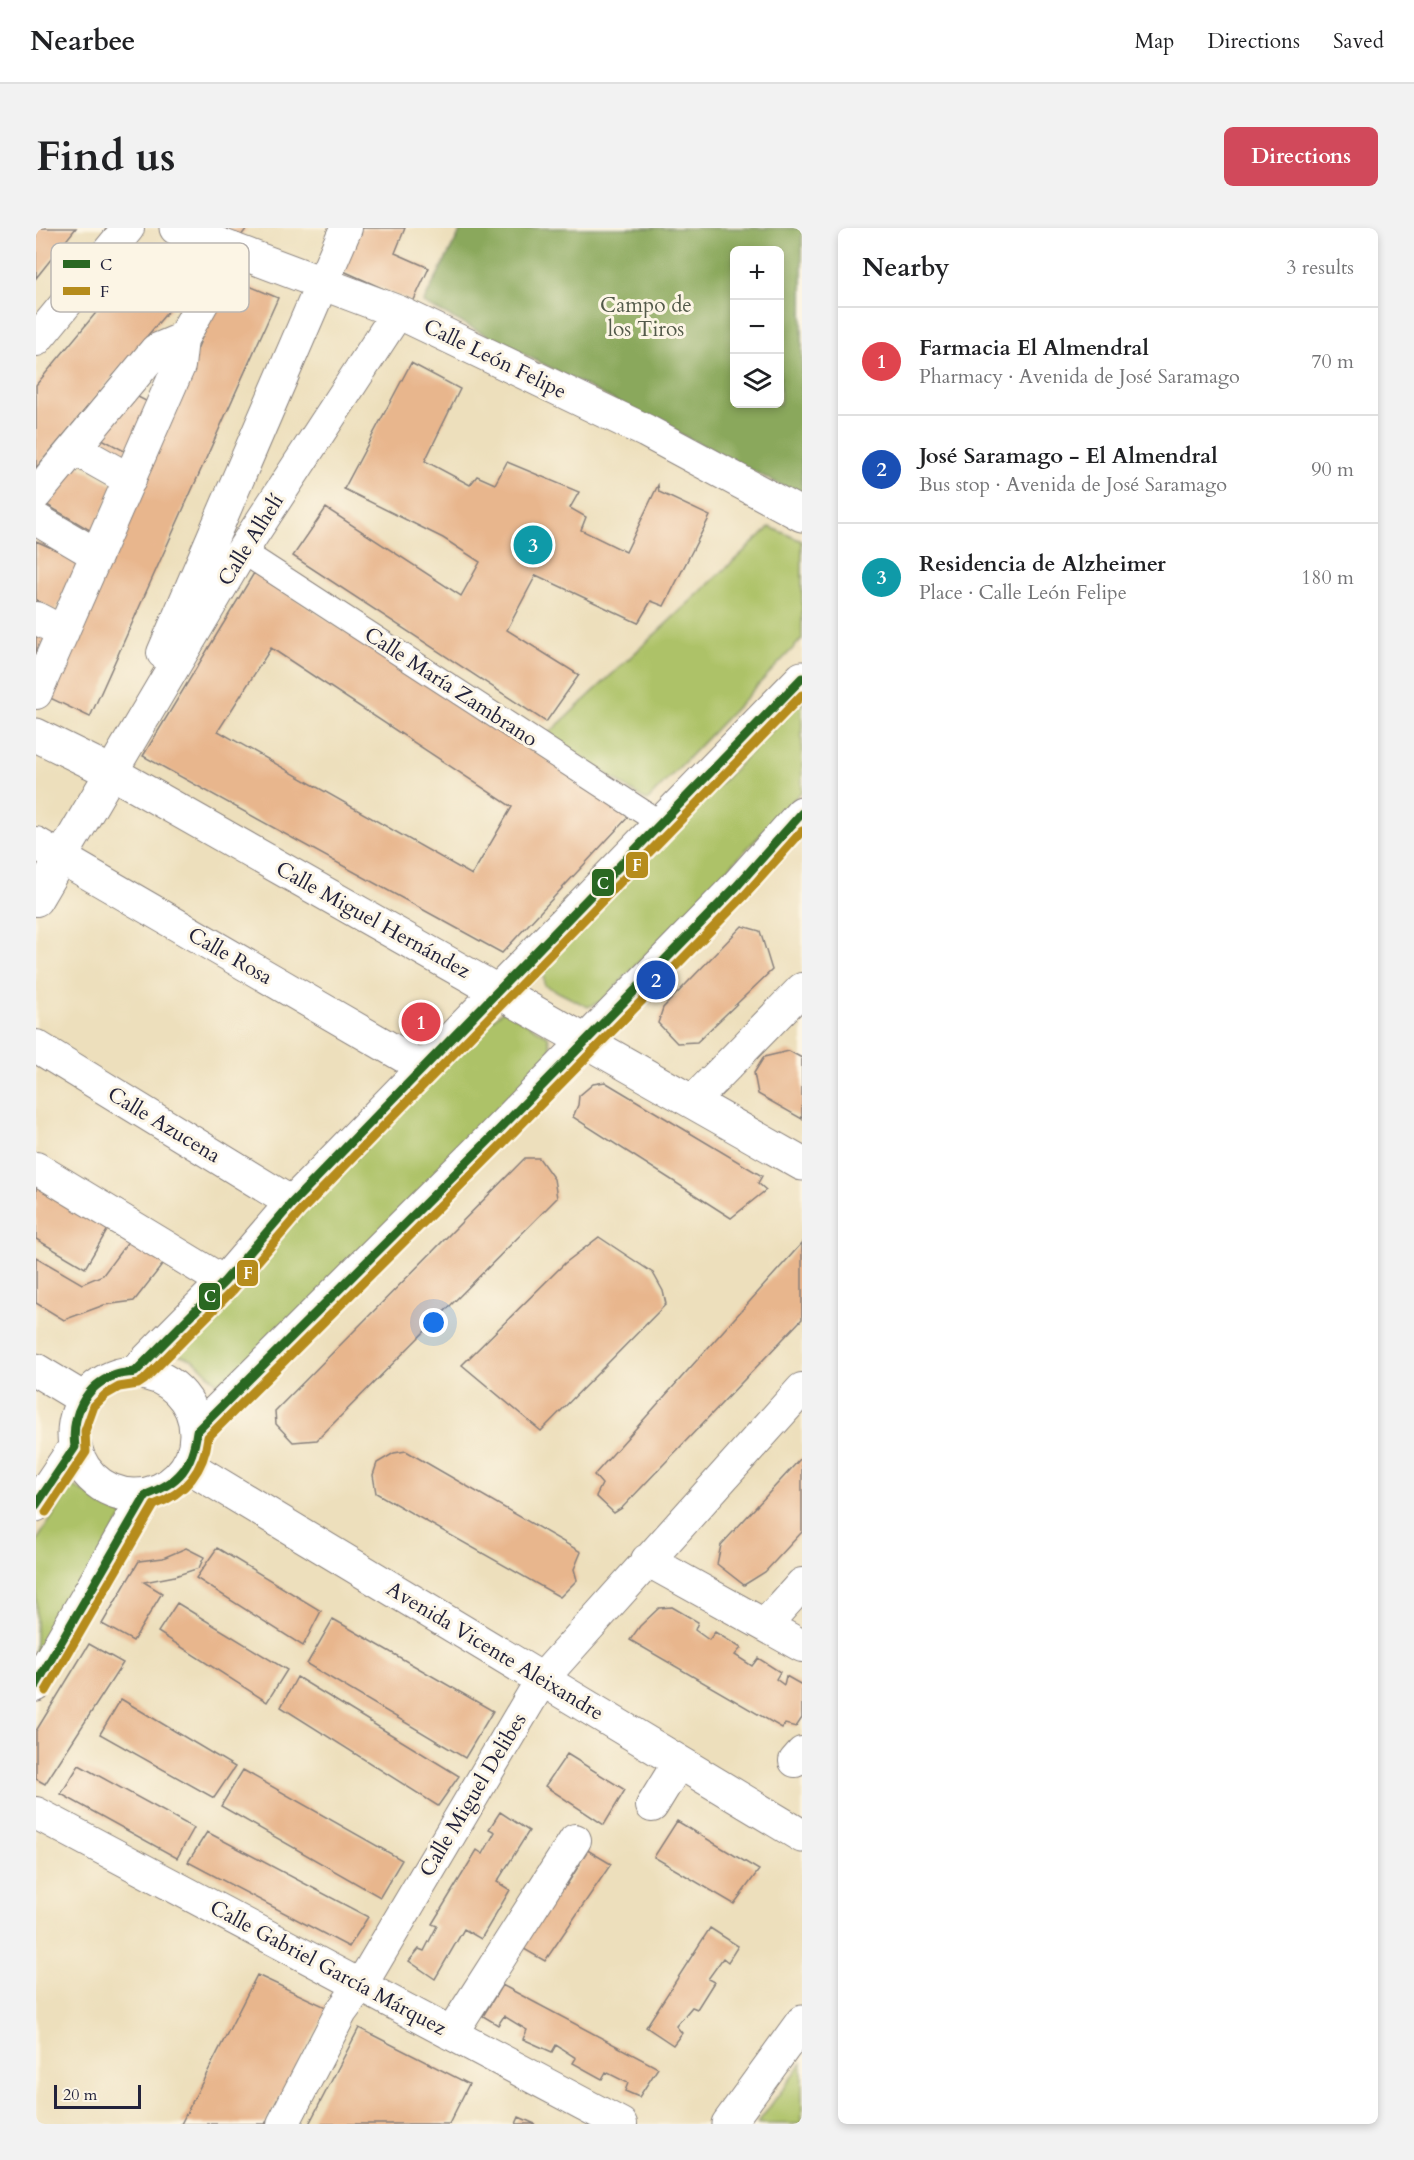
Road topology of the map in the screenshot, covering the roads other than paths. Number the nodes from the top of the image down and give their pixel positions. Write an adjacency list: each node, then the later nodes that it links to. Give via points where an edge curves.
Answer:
1 (128, 228): 4 (street)
2 (176, 228): 5 (street, Calle León Felipe)
3 (346, 228): 7 (street, Calle Alhelí)
4 (116, 243)
5 (216, 243)
6 (249, 255): 7 (street, Calle León Felipe)
7 (322, 282): 10 (street, Calle León Felipe); 24 (street, Calle Alhelí)
8 (59, 312): 12 (street)
9 (197, 312): 11 (street)
10 (398, 312): 16 (street, Calle León Felipe, via 646,431); 18 (street, Calle Alhelí)
11 (182, 339): 13 (street, via 156,350); 14 (street, via 180,366)
12 (36, 340)
13 (75, 449): 14 (street); 15 (street)
14 (130, 480): 19 (street)
15 (36, 494)
16 (802, 515)
17 (36, 519): 19 (street)
18 (242, 551): 24 (street, Calle Alhelí); 26 (street, Calle María Zambrano)
19 (97, 555): 20 (street)
20 (49, 625): 22 (street)
21 (802, 678): 26 (street)
22 (36, 693)
23 (36, 735): 24 (street, Calle Miguel Hernández)
24 (111, 772): 27 (street, Calle Alhelí); 30 (street, Calle Miguel Hernández)
25 (802, 813): 31 (street, via 736,887)
26 (660, 823): 30 (street)
27 (48, 850): 28 (street, Calle Alhelí); 33 (street, Calle Rosa)
28 (36, 900)
29 (802, 988): 34 (street)
30 (499, 991): 31 (street, Calle Miguel Hernández); 33 (street)
31 (586, 1040): 34 (street, Calle Miguel Hernández); 43 (street)
32 (36, 1046): 37 (street, Calle Azucena)
33 (424, 1068): 37 (street)
34 (693, 1101): 35 (street, Calle Miguel Hernández)
35 (802, 1164)
36 (36, 1168): 38 (street)
37 (292, 1203): 38 (street)
38 (224, 1282): 40 (street)
39 (36, 1370): 42 (street)
40 (135, 1372): 42 (street, via 115,1375); 43 (street, via 171,1383 194,1413)
41 (802, 1389): 48 (street, Calle Miguel Delibes)
42 (84, 1399): 44 (street, via 76,1414)
43 (197, 1431): 45 (street)
44 (75, 1447): 46 (street, via 93,1480 118,1493); 47 (street)
45 (188, 1466): 46 (street, via 163,1489); 52 (street, Avenida Vicente Aleixandre)
46 (146, 1495): 53 (street)
47 (36, 1505)
48 (647, 1560): 50 (street); 52 (street, Calle Miguel Delibes)
49 (802, 1584): 50 (street)
50 (765, 1625): 51 (street)
51 (802, 1646)
52 (542, 1679): 54 (street, Avenida Vicente Aleixandre); 59 (street, Calle Miguel Delibes)
53 (36, 1685)
54 (679, 1762): 55 (street); 57 (street, Avenida Vicente Aleixandre)
55 (652, 1806)
56 (36, 1813): 59 (street, Calle Gabriel García Márquez)
57 (802, 1836)
58 (574, 1840): 61 (street)
59 (361, 1985): 61 (street, Calle Gabriel García Márquez); 62 (street, Calle Miguel Delibes, via 341,2012)
60 (802, 2022): 64 (street)
61 (451, 2034): 63 (street, Calle Gabriel García Márquez)
62 (283, 2124)
63 (621, 2124)
64 (728, 2124)

